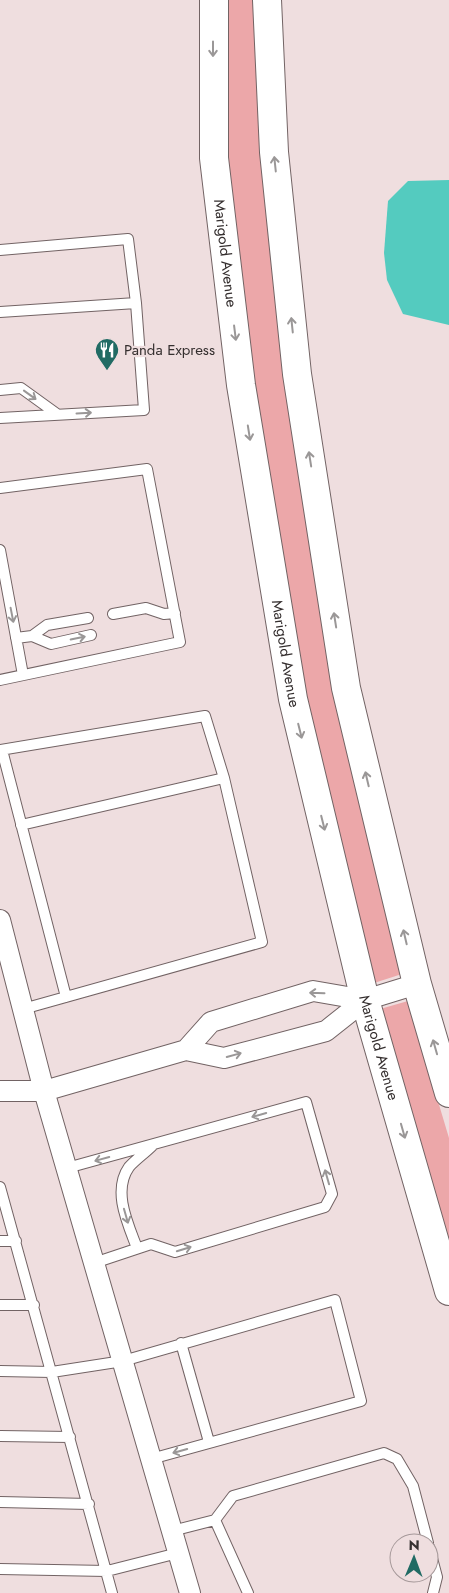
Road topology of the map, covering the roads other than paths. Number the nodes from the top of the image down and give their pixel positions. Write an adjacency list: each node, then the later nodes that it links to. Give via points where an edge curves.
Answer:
1 (214, 0): 25 (main road, Marigold Avenue, one-way to 25, via 214,158 241,385 292,699)
2 (267, 0): 23 (main road, one-way to 2, via 346,688 297,374 274,152)
3 (0, 250): 4 (lane, via 128,239)
4 (136, 303): 5 (lane); 7 (lane, one-way to 4, via 144,410)
5 (0, 312)
6 (0, 390): 7 (lane, one-way to 7, via 21,388)
7 (56, 414): 8 (lane)
8 (0, 418)
9 (0, 488): 11 (lane, via 147,469)
10 (0, 550): 16 (lane, one-way to 16)
11 (175, 612): 12 (lane, via 164,614 146,608); 17 (lane, via 180,642)
12 (113, 614)
13 (88, 618): 14 (lane, via 47,625)
14 (32, 636): 15 (lane, one-way to 15, via 51,644); 16 (lane)
15 (91, 636)
16 (16, 638): 17 (lane)
17 (23, 675): 18 (lane)
18 (0, 680)
19 (1, 750): 20 (lane, via 205,716); 21 (lane)
20 (224, 778): 21 (lane); 24 (lane, via 262,942)
21 (21, 825): 24 (lane)
22 (0, 920): 26 (street)
23 (417, 984): 25 (street); 30 (main road, one-way to 23)
24 (66, 997): 26 (lane)
25 (365, 1000): 27 (street, one-way to 25, via 224,1058 326,1031); 27 (street, one-way to 27, via 313,991 211,1022); 38 (main road, Marigold Avenue, one-way to 38)
26 (23, 1009): 28 (street)
27 (186, 1050): 28 (street)
28 (44, 1091): 29 (street); 32 (street)
29 (0, 1092)
30 (449, 1093)
31 (153, 1145): 32 (lane, one-way to 32); 36 (lane, one-way to 36, via 129,1167 120,1185 125,1214); 36 (lane, one-way to 31, via 151,1244 175,1252 325,1207 332,1194 306,1102)
32 (67, 1168): 37 (street)
33 (0, 1187): 35 (lane)
34 (0, 1241): 35 (lane)
35 (16, 1241): 40 (lane)
36 (137, 1248): 37 (lane)
37 (94, 1263): 42 (street)
38 (449, 1291)
39 (0, 1305): 40 (lane)
40 (34, 1306): 44 (lane)
41 (181, 1343): 42 (lane); 47 (lane); 47 (lane, via 335,1300 361,1401)
42 (123, 1361): 44 (lane); 48 (street)
43 (0, 1371): 44 (lane)
44 (52, 1372): 46 (lane)
45 (0, 1436): 46 (lane)
46 (70, 1437): 50 (lane)
47 (209, 1442): 48 (lane, one-way to 48)
48 (151, 1459): 52 (street)
49 (0, 1502): 50 (lane)
50 (89, 1504): 56 (lane)
51 (215, 1520): 52 (lane); 53 (lane, via 233,1496 384,1453 397,1459 413,1486); 59 (lane)
52 (172, 1531): 54 (street)
53 (425, 1533)
54 (178, 1554): 56 (lane); 58 (street)
55 (0, 1569): 56 (lane)
56 (107, 1572): 57 (lane)
57 (112, 1593)
58 (190, 1593)
59 (248, 1593)

